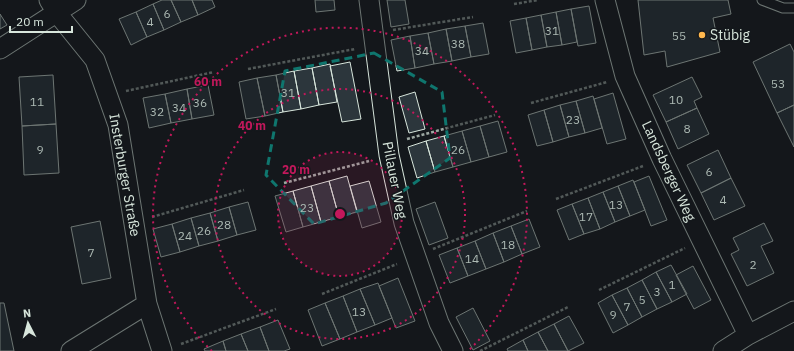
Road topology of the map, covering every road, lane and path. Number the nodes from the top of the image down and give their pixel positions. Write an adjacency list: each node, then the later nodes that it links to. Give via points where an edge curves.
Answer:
1 (76, 0): 7 (street)
2 (369, 0): 10 (street, Pillauer Weg)
3 (538, 0): 6 (path)
4 (605, 0): 14 (street, Landsberger Weg)
5 (762, 0): 8 (lane, via 783,8)
6 (514, 4)
7 (53, 6): 11 (street); 15 (street, Insterburger Straße, via 95,60)
8 (794, 8)
9 (473, 17): 10 (path)
10 (374, 39): 12 (path); 18 (street, Pillauer Weg)
11 (0, 49)
12 (248, 69)
13 (214, 72): 15 (path)
14 (625, 76): 16 (path); 19 (street, Landsberger Weg)
15 (108, 94): 23 (street, Insterburger Straße, via 118,125)
16 (531, 103)
17 (495, 114): 18 (path)
18 (388, 150): 20 (path); 33 (street, Pillauer Weg, via 410,243 439,323)
19 (662, 159): 22 (path); 24 (street, Landsberger Weg)
20 (284, 183)
21 (244, 190): 23 (path)
22 (556, 199)
23 (134, 222): 26 (street, Insterburger Straße)
24 (701, 240): 25 (path); 30 (street, Landsberger Weg)
25 (599, 290)
26 (147, 304): 31 (street); 32 (street, Insterburger Straße)
27 (568, 307): 34 (path)
28 (276, 309): 32 (path)
29 (794, 311): 30 (street)
30 (748, 335): 35 (street)
31 (71, 351)
32 (162, 351)
33 (453, 351)
34 (480, 351)
35 (723, 351)

